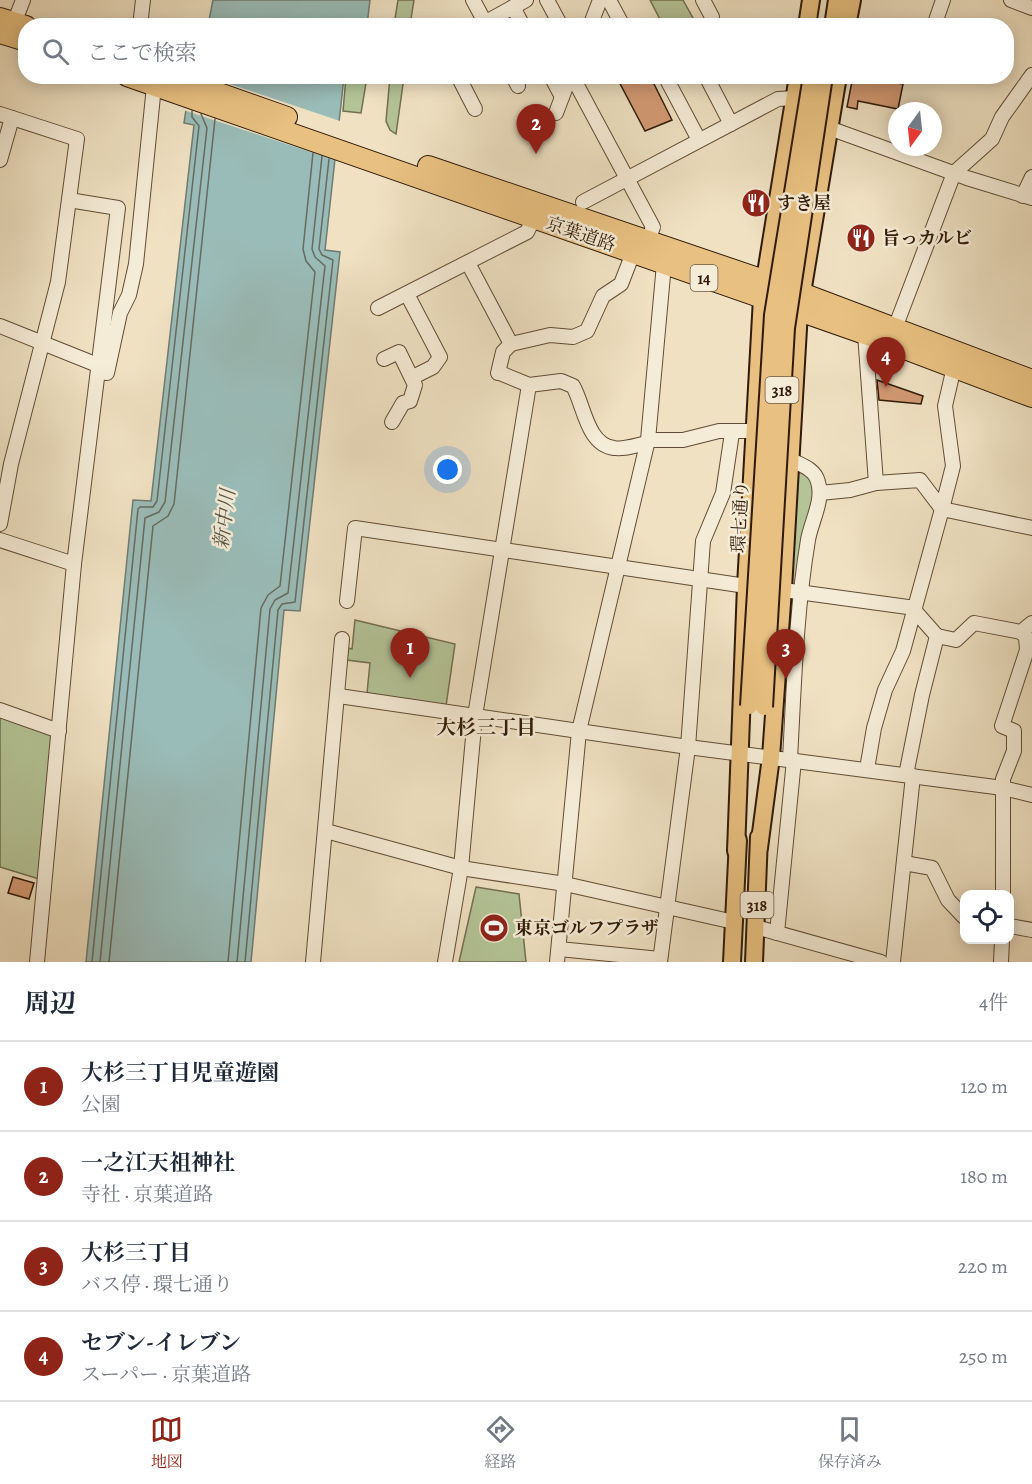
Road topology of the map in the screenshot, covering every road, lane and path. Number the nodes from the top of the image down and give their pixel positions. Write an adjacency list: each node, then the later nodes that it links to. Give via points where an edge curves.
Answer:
1 (23, 0): 30 (street)
2 (143, 0): 18 (street)
3 (473, 0): 19 (street)
4 (526, 0): 15 (street)
5 (547, 0): 22 (street)
6 (600, 0): 23 (street)
7 (609, 0): 24 (street)
8 (703, 0): 17 (street)
9 (811, 0): 25 (main road)
10 (826, 0): 26 (main road)
11 (837, 0): 27 (main road)
12 (852, 0): 28 (main road)
13 (943, 0): 29 (street)
14 (1011, 0): 16 (street)
15 (513, 7): 20 (street); 21 (street)
16 (1032, 8)
17 (712, 17)
18 (141, 18)
19 (481, 18)
20 (494, 18)
21 (519, 18)
22 (557, 18)
23 (593, 18)
24 (619, 18)
25 (808, 18)
26 (823, 18)
27 (834, 18)
28 (849, 18)
29 (937, 18)
30 (10, 25)
31 (1032, 75): 53 (street, via 1002,117 992,139)
32 (162, 84): 51 (highway, 京葉道路 / 14); 74 (street, via 136,264 120,313 112,363 107,374)
33 (462, 84): 45 (street)
34 (555, 84): 43 (street)
35 (568, 84): 43 (street)
36 (575, 84): 55 (street)
37 (669, 84): 50 (street)
38 (710, 84): 48 (street)
39 (797, 84): 44 (main road, 318)
40 (811, 84): 102 (main road, 環七通り / 318, bridge, via 772,315)
41 (823, 84): 102 (main road, 環七通り / 318, bridge, via 786,328)
42 (837, 84): 49 (main road)
43 (562, 97): 46 (street)
44 (795, 98): 48 (street, via 778,99); 63 (main road, 318)
45 (475, 110)
46 (556, 113)
47 (6, 116): 52 (street); 57 (street, via 77,139)
48 (731, 124): 50 (street)
49 (829, 128): 53 (street); 65 (main road)
50 (699, 140): 55 (street)
51 (376, 155): 59 (highway, 京葉道路 / 14); 60 (highway, 京葉道路 / 14)
52 (0, 160)
53 (954, 173): 56 (street); 68 (street)
54 (1032, 177): 56 (street)
55 (627, 178): 58 (street); 60 (street, via 653,227)
56 (1027, 197)
57 (69, 200): 70 (street, via 58,282); 74 (street, via 118,208)
58 (583, 202)
59 (534, 218): 60 (highway, 京葉道路 / 14); 61 (street, via 527,232)
60 (641, 247): 62 (highway, 京葉道路 / 14); 63 (highway, 京葉道路 / 14); 71 (street, via 621,284 603,296 587,330 573,336 550,335)
61 (468, 263): 64 (street); 71 (street)
62 (664, 264): 63 (highway, 京葉道路 / 14); 82 (street)
63 (763, 289): 65 (highway, 京葉道路 / 14); 80 (main road, 318)
64 (407, 294): 66 (street); 75 (street, via 440,357 433,367)
65 (801, 302): 68 (highway, 京葉道路 / 14); 69 (highway, 京葉道路 / 14); 83 (main road)
66 (378, 308)
67 (0, 326): 70 (street)
68 (896, 328): 76 (highway, 京葉道路 / 14)
69 (865, 334): 73 (highway, 京葉道路 / 14); 84 (street)
70 (42, 342): 74 (street); 87 (street, via 10,464)
71 (510, 344): 77 (street, via 502,352 499,373)
72 (384, 359): 75 (street, via 399,352)
73 (954, 367): 78 (highway, 京葉道路 / 14); 86 (street, via 945,406 953,466)
74 (99, 369): 91 (street)
75 (413, 377): 79 (street, via 410,401 403,403)
76 (1032, 380)
77 (529, 385): 82 (street, via 561,381 573,386 588,425 607,447); 90 (street)
78 (1032, 398)
79 (392, 422)
80 (754, 431): 81 (street); 94 (main road, 318)
81 (732, 433): 82 (street, via 719,431 684,440); 93 (street, via 723,492 703,541)
82 (648, 442): 92 (street)
83 (791, 460): 85 (street, via 811,471 818,480); 95 (main road)
84 (876, 483): 85 (street); 86 (street, via 920,480)
85 (820, 493): 95 (street)
86 (942, 509): 88 (street); 97 (street)
87 (0, 524)
88 (1032, 528)
89 (0, 540): 91 (street)
90 (501, 550): 92 (street); 96 (street, via 355,528); 104 (street)
91 (74, 564): 105 (street)
92 (616, 568): 93 (street); 106 (street)
93 (700, 580): 94 (street); 107 (street)
94 (746, 586): 108 (main road, 318)
95 (792, 591): 97 (street); 108 (main road); 109 (street)
96 (347, 601)
97 (915, 610): 99 (street); 110 (street, via 903,651 885,690)
98 (1026, 627): 99 (street, via 980,623 969,625 956,640); 112 (street, via 1027,650 1002,726 1014,731 1014,751)
99 (937, 636): 111 (street, via 922,695)
100 (342, 639): 101 (street)
101 (339, 696): 104 (street); 114 (street)
102 (757, 706): 108 (main road, 環七通り / 318)
103 (0, 710): 105 (street)
104 (475, 716): 106 (street); 116 (street)
105 (58, 731): 129 (street)
106 (579, 731): 107 (street); 117 (street)
107 (688, 747): 108 (street); 119 (street)
108 (754, 755): 109 (street); 121 (main road, 318, via 736,851); 122 (main road, 318, via 759,848)
109 (792, 759): 110 (street); 125 (street)
110 (867, 769): 111 (street)
111 (910, 776): 112 (street); 115 (street)
112 (1003, 788): 113 (street); 118 (street)
113 (1031, 792)
114 (326, 831): 116 (street); 130 (street)
115 (904, 863): 120 (street, via 932,868 948,900); 135 (street)
116 (461, 868): 117 (street); 131 (street)
117 (565, 884): 119 (street); 127 (street)
118 (1003, 890)
119 (666, 908): 121 (street); 128 (street)
120 (960, 913)
121 (734, 922): 132 (main road, 318)
122 (756, 927): 125 (street); 133 (main road, 318)
123 (1014, 927): 124 (street)
124 (1032, 930)
125 (777, 933): 134 (street)
126 (1002, 944): 136 (street)
127 (558, 955): 128 (street)
128 (660, 960)
129 (37, 962)
130 (313, 962)
131 (445, 962)
132 (732, 962)
133 (754, 962)
134 (882, 962)
135 (893, 962)
136 (1001, 962)

